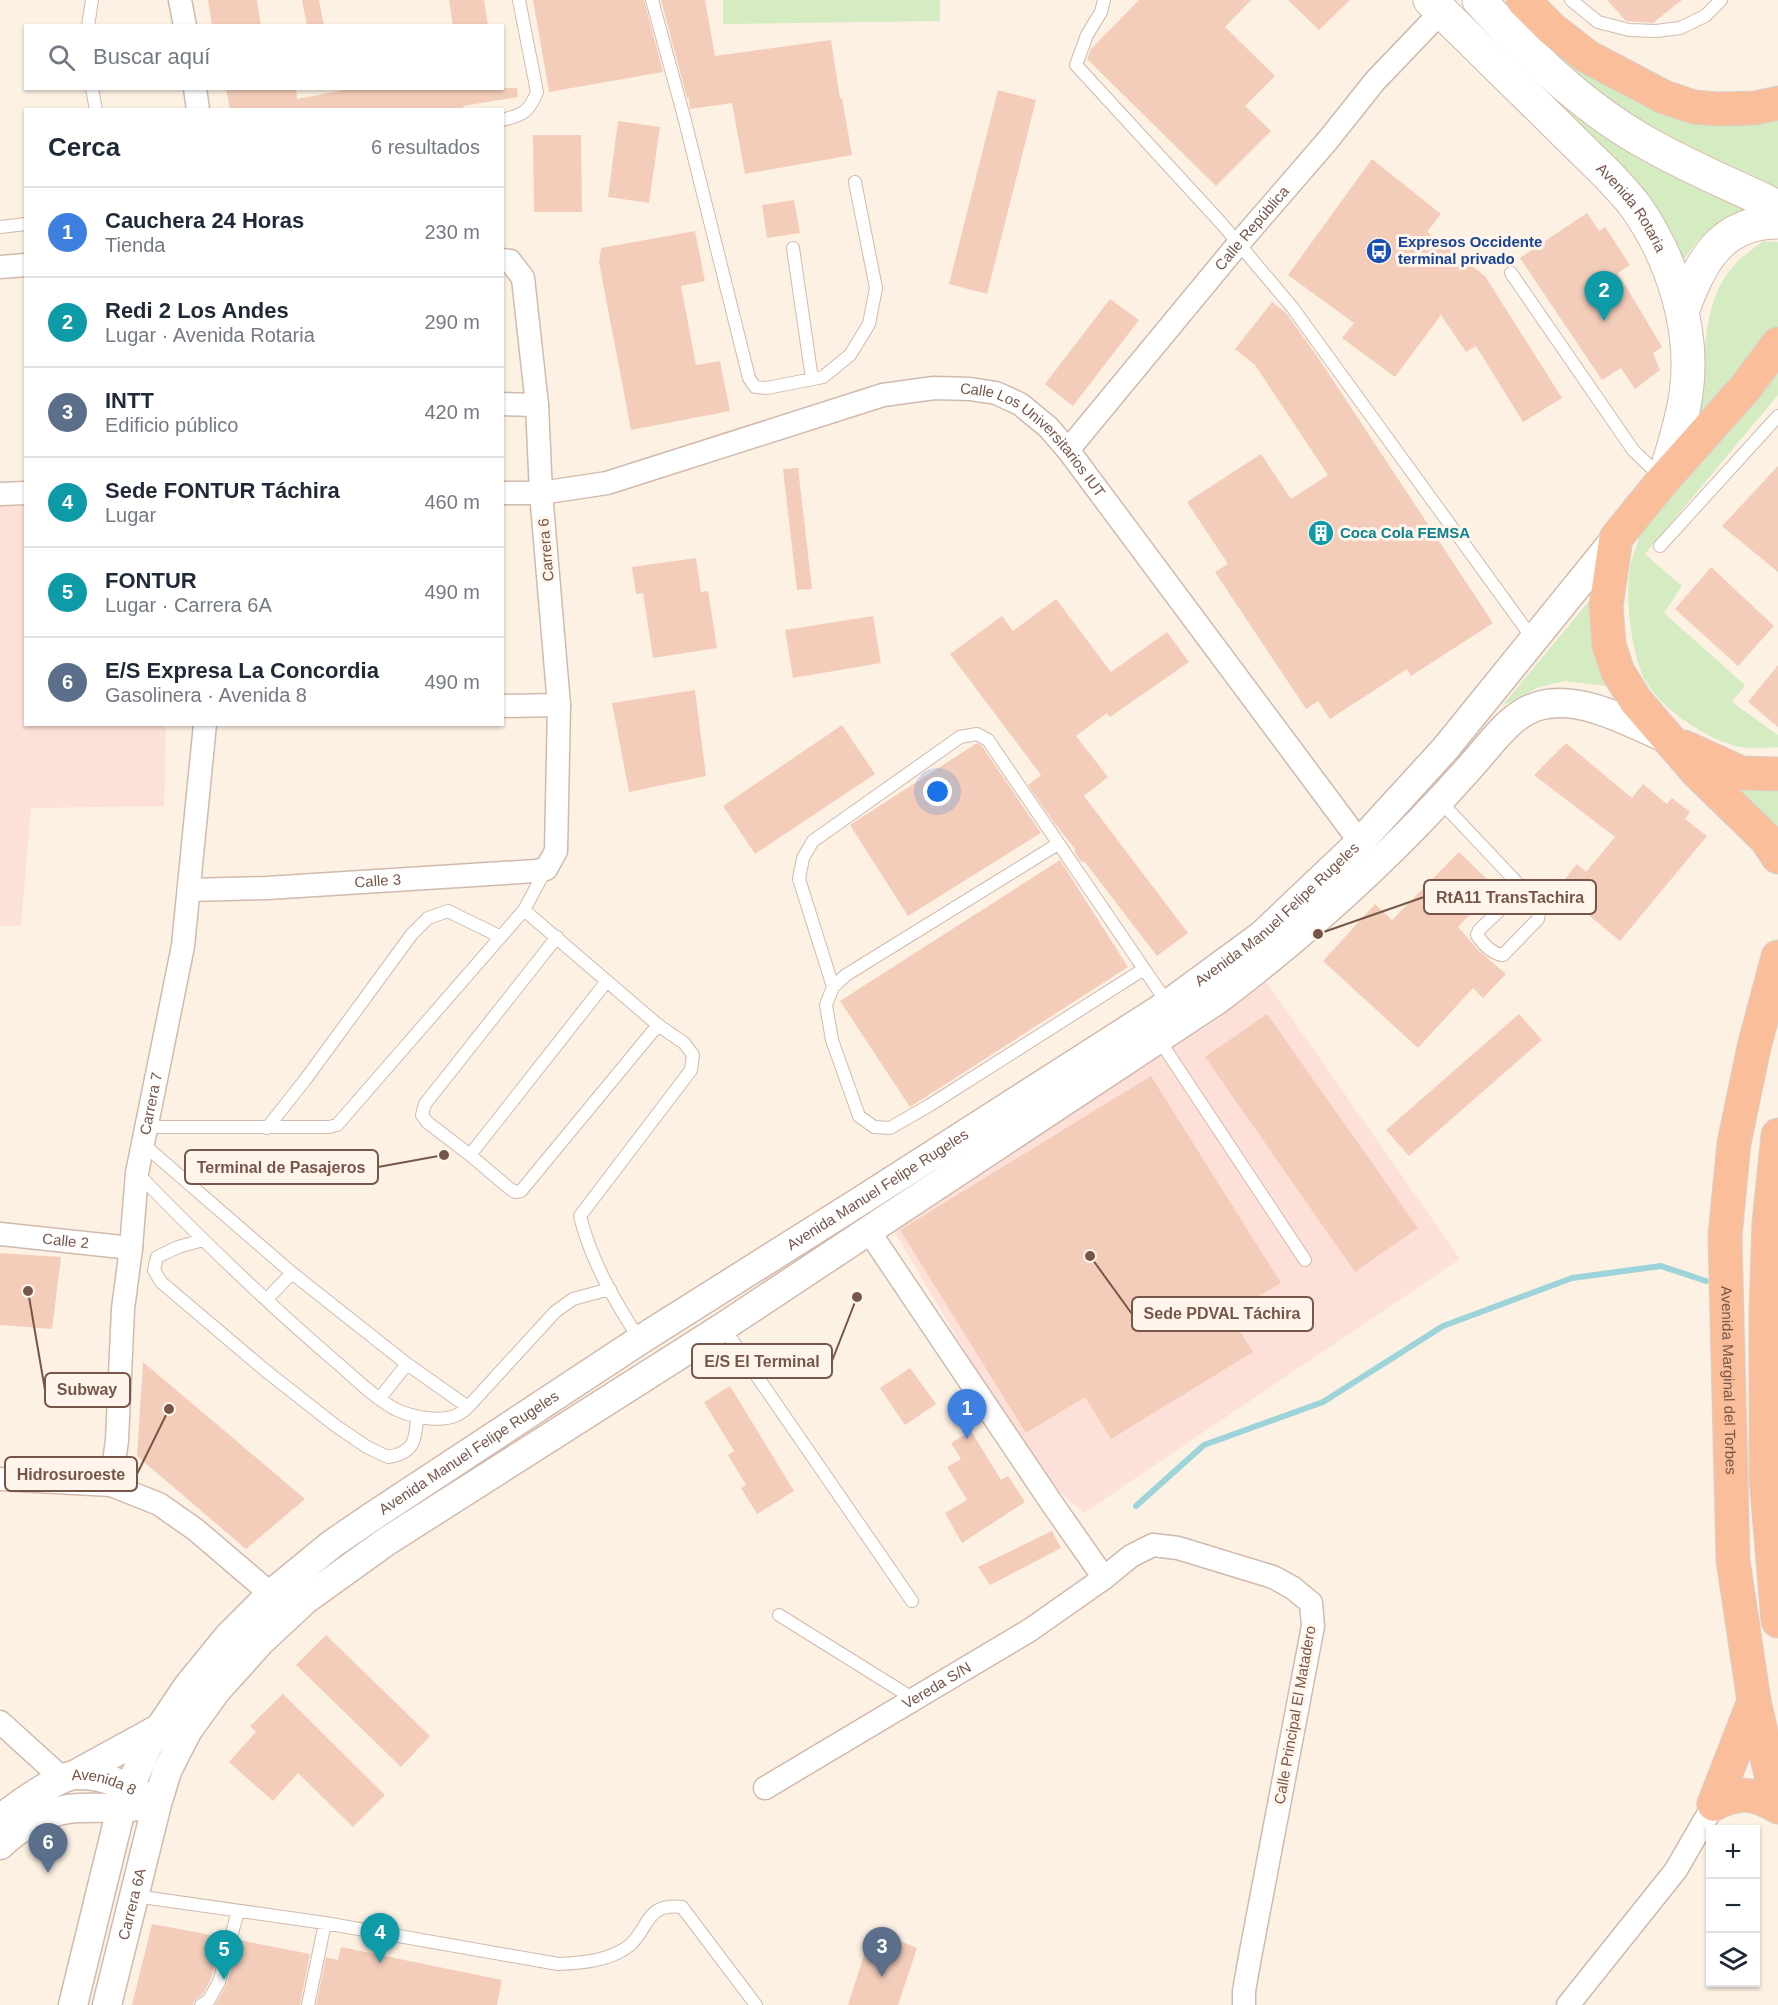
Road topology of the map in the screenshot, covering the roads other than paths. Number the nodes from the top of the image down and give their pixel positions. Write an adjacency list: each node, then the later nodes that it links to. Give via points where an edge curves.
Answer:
1 (92, 0): 11 (lane)
2 (180, 0): 12 (street)
3 (519, 0): 18 (lane, via 537,92 531,106 520,116)
4 (652, 0): 32 (lane, via 749,378 755,387 768,388)
5 (1104, 0): 24 (lane, via 1076,65)
6 (1479, 0): 20 (main road, via 1522,47 1628,132)
7 (1524, 0): 15 (highway, via 1552,29 1588,57 1664,97 1694,107 1717,109)
8 (1571, 0): 9 (lane, via 1598,22 1656,32 1680,28 1705,16)
9 (1721, 0)
10 (1436, 6): 24 (street, Calle República); 30 (main road, Avenida Rotaria, via 1636,207 1661,249)
11 (88, 24)
12 (184, 24)
13 (92, 90): 16 (lane)
14 (195, 90): 17 (street)
15 (1778, 104)
16 (96, 108)
17 (198, 108)
18 (504, 120)
19 (855, 182): 32 (lane, via 876,288 869,324 850,355 824,377)
20 (1778, 207)
21 (1778, 222): 30 (main road, via 1764,222 1734,233 1712,250 1697,273)
22 (24, 224): 23 (lane)
23 (0, 227)
24 (1239, 243): 36 (street, Calle República); 44 (lane, via 1292,307)
25 (793, 249): 32 (lane)
26 (504, 260): 34 (street, Carrera 6, via 510,261 523,278)
27 (24, 265): 28 (street)
28 (0, 267)
29 (1511, 273): 37 (lane, via 1633,450)
30 (1683, 309): 37 (main road, Avenida Rotaria, via 1688,362 1686,394)
31 (1778, 344): 37 (highway, via 1746,387)
32 (812, 379)
33 (504, 404): 34 (street)
34 (537, 405): 40 (street, Carrera 6)
35 (1778, 416): 43 (lane)
36 (1068, 450): 40 (street, Calle Los Universitarios IUT, via 1020,404 996,393 970,388 934,388 874,398 607,483); 51 (street, Calle Los Universitarios IUT)
37 (1664, 479): 42 (highway)
38 (24, 493): 41 (street)
39 (504, 493): 40 (street, Calle Los Universitarios IUT)
40 (542, 493): 45 (street, Carrera 6)
41 (0, 494)
42 (1616, 538): 44 (street, Avenida Manuel Felipe Rugeles); 48 (highway, via 1606,606 1609,645 1618,672 1636,701)
43 (1660, 546)
44 (1534, 640): 51 (street, Avenida Manuel Felipe Rugeles, via 1445,750)
45 (559, 705): 46 (street); 54 (street, Carrera 6)
46 (504, 706)
47 (205, 726): 56 (street, Carrera 7)
48 (1671, 741): 49 (highway, via 1742,773); 50 (street, Avenida Manuel Felipe Rugeles, via 1585,705 1542,705 1525,710 1511,722); 53 (highway, via 1766,839)
49 (1778, 774)
50 (1440, 801): 55 (lane); 66 (street, Avenida Manuel Felipe Rugeles, via 1272,959)
51 (1360, 842): 64 (street, Avenida Manuel Felipe Rugeles, via 1262,935)
52 (1058, 844): 61 (lane); 63 (lane, via 846,975); 63 (lane, via 988,740 977,735 960,737 813,841 803,858 799,879)
53 (1778, 857)
54 (551, 860): 56 (street, Calle 3, via 267,888); 57 (lane)
55 (1523, 888): 55 (lane, via 1477,935 1497,954 1503,955 1538,919 1540,907)
56 (189, 890): 68 (street, Carrera 7, via 183,946)
57 (524, 910): 58 (lane); 59 (lane)
58 (499, 936): 67 (lane, via 337,1125); 67 (lane, via 448,911 428,918)
59 (557, 937): 62 (lane); 70 (lane, via 425,1104 422,1115 428,1122)
60 (1778, 957): 94 (highway, Avenida Marginal del Torbes, via 1734,1143 1725,1236 1733,1560)
61 (1144, 969): 63 (lane, via 890,1128 874,1127 859,1116 832,1040 826,1005); 64 (lane)
62 (607, 981): 65 (lane); 70 (lane)
63 (833, 987)
64 (1168, 1004): 81 (street, Avenida Manuel Felipe Rugeles)
65 (658, 1025): 70 (lane, via 521,1191 508,1188); 78 (lane, via 684,1043 693,1055 691,1070 580,1216)
66 (1158, 1038): 72 (street, Avenida Manuel Felipe Rugeles); 76 (lane)
67 (267, 1128): 68 (lane)
68 (145, 1135): 71 (street, Carrera 7); 77 (lane)
69 (1778, 1135): 92 (highway, via 1769,1223 1766,1477)
70 (470, 1155)
71 (137, 1173): 74 (lane); 75 (street, Carrera 7)
72 (868, 1230): 80 (street, Avenida Manuel Felipe Rugeles); 88 (street)
73 (0, 1234): 75 (street, Calle 2)
74 (203, 1240): 79 (lane); 85 (lane, via 157,1257 154,1270 161,1282 266,1371 349,1436 388,1457 405,1453 411,1445)
75 (132, 1248): 87 (street, Carrera 7, via 123,1309)
76 (1305, 1260)
77 (292, 1273): 79 (lane); 82 (lane)
78 (609, 1289): 81 (lane); 84 (lane, via 573,1299 555,1312)
79 (267, 1299): 83 (lane)
80 (723, 1327): 90 (lane); 100 (street, Avenida Manuel Felipe Rugeles, via 387,1541 305,1600 216,1691 177,1750)
81 (640, 1340): 89 (street, Avenida Manuel Felipe Rugeles, via 332,1544)
82 (407, 1364): 83 (lane); 84 (lane)
83 (380, 1398): 85 (lane)
84 (468, 1407): 85 (lane, via 445,1418)
85 (417, 1417)
86 (0, 1479): 87 (street)
87 (111, 1485): 89 (street, via 159,1504)
88 (1104, 1578): 93 (street, Vereda S/N, via 1030,1630); 113 (street, Calle Principal El Matadero, via 1131,1556 1153,1545 1178,1548 1273,1577 1293,1587 1311,1603 1313,1626)
89 (271, 1594): 96 (street, Avenida Manuel Felipe Rugeles, via 228,1637)
90 (912, 1601)
91 (779, 1615): 93 (lane)
92 (1778, 1622)
93 (914, 1699): 98 (street, Vereda S/N)
94 (1754, 1701): 101 (highway); 102 (highway, Avenida Marginal del Torbes)
95 (0, 1722): 97 (street)
96 (158, 1729): 97 (street); 99 (street, Avenida Manuel Felipe Rugeles)
97 (68, 1777): 99 (street, Avenida 8, via 104,1779); 103 (street, Avenida 8, via 31,1796)
98 (765, 1788)
99 (126, 1799): 100 (street, Avenida 8); 104 (street, Avenida 8, via 53,1812 24,1825); 108 (street)
100 (157, 1804): 105 (street, Carrera 6A)
101 (1714, 1804): 102 (highway, via 1731,1796 1758,1796); 114 (street, via 1676,1870)
102 (1778, 1806)
103 (0, 1820)
104 (0, 1845)
105 (135, 1896): 106 (lane); 109 (street, Carrera 6A)
106 (238, 1911): 107 (lane); 110 (lane, via 219,1982 209,2000)
107 (325, 1923): 111 (lane); 112 (lane, via 558,1965 608,1957 630,1944 652,1913 682,1907)
108 (73, 2005)
109 (107, 2005)
110 (201, 2005)
111 (308, 2005)
112 (756, 2005)
113 (1244, 2005)
114 (1568, 2005)

